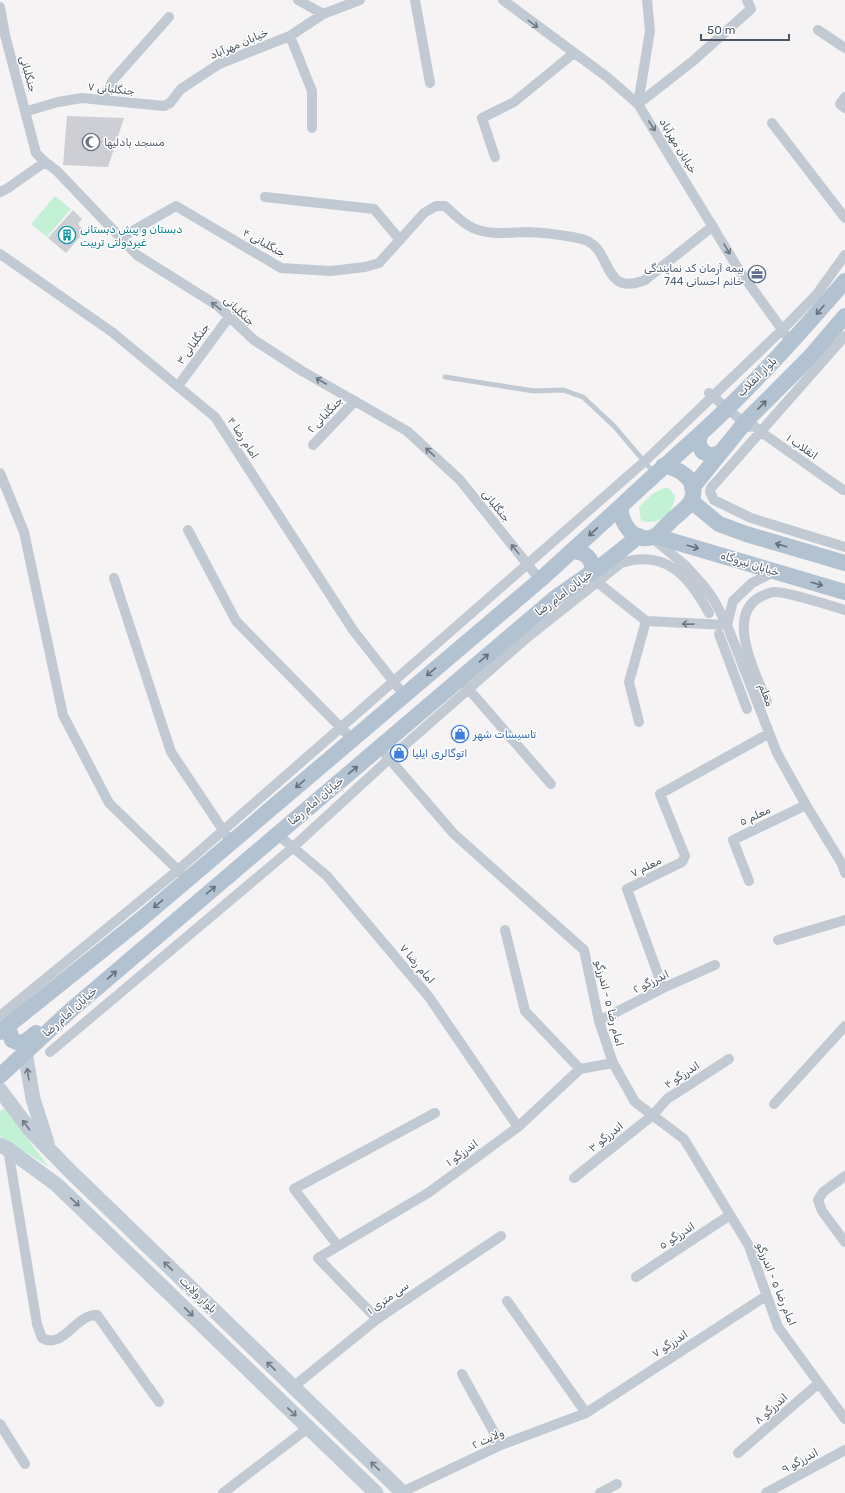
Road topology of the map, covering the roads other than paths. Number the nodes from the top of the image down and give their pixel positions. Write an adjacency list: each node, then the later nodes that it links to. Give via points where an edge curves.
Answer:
1 (298, 0): 8 (street)
2 (360, 0): 8 (street, خیابان مهرآباد)
3 (415, 0): 15 (street)
4 (503, 0): 14 (street, خیابان مهرآباد, one-way to 14)
5 (647, 0): 19 (street, via 650,31)
6 (747, 0): 19 (street, via 751,9 694,61)
7 (0, 7): 10 (street, جنگلبانی)
8 (323, 14): 12 (street, خیابان مهرآباد)
9 (169, 17): 17 (street, via 113,80)
10 (1, 21): 21 (street, جنگلبانی)
11 (818, 30): 13 (street)
12 (290, 36): 18 (street, خیابان مهرآباد, via 219,64 181,89); 23 (street, via 312,91)
13 (845, 48)
14 (574, 53): 19 (street, خیابان مهرآباد, via 607,76); 24 (street, via 514,102 482,118)
15 (430, 83)
16 (845, 97): 20 (street, via 840,104)
17 (103, 99): 18 (street, جنگلبانی ۷, via 157,106); 21 (street, جنگلبانی ۷, via 82,98)
18 (170, 103)
19 (638, 104): 29 (street, خیابان مهرآباد, one-way to 29)
20 (845, 108)
21 (26, 111): 25 (street, جنگلبانی, via 36,153)
22 (772, 122): 28 (street)
23 (312, 128)
24 (495, 157)
25 (44, 162): 26 (street); 30 (street, جنگلبانی, via 57,171)
26 (0, 192)
27 (265, 197): 31 (street, via 374,209)
28 (845, 218)
29 (713, 226): 31 (street, جنگلبانی ۴, via 645,280 635,284 616,281 596,248 584,240 527,232 493,233 473,228 445,206 436,206 424,213); 37 (street, خیابان مهرآباد, one-way to 37, via 739,270)
30 (120, 238): 31 (street, جنگلبانی ۴, via 176,206 282,268 331,271 365,267 379,263); 36 (street, جنگلبانی, one-way to 30, via 202,295 137,256)
31 (400, 240)
32 (0, 254): 40 (street, امام رضا ۴, via 112,332)
33 (845, 255): 37 (street)
34 (845, 281): 37 (main road, بلوار انقلاب, one-way to 37)
35 (845, 316): 43 (main road, one-way to 35, via 809,358)
36 (228, 317): 40 (street, جنگلبانی ۳); 42 (street, جنگلبانی, one-way to 36, via 254,340)
37 (787, 336): 44 (main road, بلوار انقلاب); 48 (street)
38 (845, 336): 45 (street)
39 (445, 377): 48 (lane, via 534,391 564,390 583,397)
40 (178, 386): 71 (street, امام رضا ۴, via 215,417 353,630)
41 (708, 392): 45 (street)
42 (355, 401): 46 (street, جنگلبانی ۲); 60 (street, جنگلبانی, one-way to 42, via 460,480 407,431)
43 (747, 420): 45 (street, انقلاب ۱); 47 (main road)
44 (701, 433): 47 (main road, via 698,443 703,452 712,456); 48 (main road, بلوار انقلاب)
45 (762, 436): 50 (street, انقلاب ۱); 56 (street, via 711,488 714,500 751,518)
46 (313, 445)
47 (721, 452): 51 (main road)
48 (654, 468): 51 (main road, via 682,472 687,476); 52 (main road, بلوار انقلاب); 60 (street)
49 (0, 473): 87 (street, via 24,532 63,715 109,803)
50 (845, 490)
51 (692, 495): 54 (main road, via 716,522); 55 (main road, خیابان امام رضا)
52 (621, 506): 55 (main road, via 621,517 626,527 633,535); 57 (main road, one-way to 57)
53 (188, 530): 77 (street, via 236,621)
54 (746, 534): 58 (main road, via 738,541 735,551); 59 (main road, one-way to 54)
55 (648, 537): 58 (main road, خیابان نیروگاه, one-way to 58); 62 (main road, خیابان امام رضا); 69 (street, معلم, via 685,565 704,586)
56 (845, 547)
57 (572, 551): 62 (main road, via 588,556 592,563); 64 (main road)
58 (738, 560): 61 (main road, خیابان نیروگاه)
59 (845, 563)
60 (528, 565): 64 (street, جنگلبانی); 71 (street)
61 (774, 572): 65 (main road, خیابان نیروگاه, one-way to 65); 69 (street, via 752,583 732,602)
62 (593, 576): 67 (street, via 637,558 660,560 673,568 692,587); 68 (street); 72 (main road, خیابان امام رضا, via 555,598)
63 (114, 578): 84 (street, via 171,752)
64 (540, 580): 73 (main road, one-way to 73)
65 (845, 592)
66 (845, 610): 74 (street, via 776,591 754,600 748,607 743,623 747,648)
67 (709, 613)
68 (646, 621): 69 (street, one-way to 68); 76 (street, via 629,682)
69 (727, 625): 78 (street, معلم)
70 (719, 634): 75 (street)
71 (393, 682): 73 (street, امام رضا ۴); 77 (street)
72 (465, 684): 80 (main road, خیابان امام رضا); 81 (street)
73 (404, 696): 79 (main road)
74 (767, 702)
75 (747, 709)
76 (639, 722)
77 (341, 728): 79 (street); 84 (street)
78 (768, 734): 82 (street, معلم); 93 (street, معلم ۷, via 660,794 685,856 682,862 627,889)
79 (352, 740): 84 (main road, one-way to 84)
80 (384, 753): 83 (main road, خیابان امام رضا, one-way to 80); 85 (street); 95 (street, امام رضا ۵ - اندرزگو, via 454,834 584,950)
81 (551, 784)
82 (806, 805): 86 (street, معلم); 88 (street, معلم ۵, via 733,840)
83 (277, 834): 85 (street, امام رضا ۷); 94 (main road, خیابان امام رضا, one-way to 83)
84 (228, 836): 87 (main road)
85 (293, 847): 99 (street); 108 (street, امام رضا ۷, via 327,876 429,996)
86 (845, 873)
87 (182, 875): 96 (main road)
88 (749, 881)
89 (845, 920): 91 (street)
90 (505, 930): 102 (street, via 525,1011)
91 (778, 940)
92 (715, 965): 93 (street, اندرزگو ۲)
93 (663, 988): 95 (street, اندرزگو ۲)
94 (71, 1010): 96 (main road, via 25,1042 12,1040); 98 (main road, خیابان امام رضا)
95 (599, 1021): 101 (street, امام رضا ۵ - اندرزگو)
96 (3, 1025)
97 (845, 1026): 105 (street)
98 (25, 1052): 103 (main road, خیابان امام رضا); 110 (main road, one-way to 98, via 33,1099)
99 (50, 1052)
100 (729, 1059): 107 (street, اندرزگو ۴, via 667,1099)
101 (612, 1063): 102 (street); 107 (street, امام رضا ۵ - اندرزگو, via 635,1102)
102 (580, 1070): 108 (street, اندرزگو ۱)
103 (0, 1076)
104 (0, 1090): 110 (main road, بلوار ولایت, one-way to 104, via 30,1130)
105 (774, 1104)
106 (435, 1113): 118 (street, via 294,1189)
107 (653, 1115): 113 (street, اندرزگو ۳); 115 (street, امام رضا ۵ - اندرزگو, via 684,1139)
108 (518, 1127): 118 (street, اندرزگو ۱, via 428,1193)
109 (4, 1147): 114 (main road, بلوار ولایت); 126 (street, via 37,1324 42,1338 49,1342 59,1340 90,1314 97,1315)
110 (51, 1152): 111 (main road, بلوار ولایت)
111 (70, 1171): 114 (main road, via 57,1175); 125 (main road, بلوار ولایت, one-way to 111)
112 (845, 1176): 117 (street, via 823,1192 818,1200 822,1211)
113 (574, 1178)
114 (57, 1185): 130 (main road, بلوار ولایت, one-way to 130)
115 (730, 1215): 119 (street, اندرزگو ۵); 120 (street, امام رضا ۵ - اندرزگو, via 749,1246)
116 (501, 1236): 122 (street, سی متری ۱)
117 (845, 1242)
118 (338, 1246): 122 (street, اندرزگو ۱, via 318,1258)
119 (636, 1277)
120 (766, 1296): 124 (street, امام رضا ۵ - اندرزگو, via 778,1327); 127 (street, اندرزگو ۷)
121 (507, 1301): 127 (street)
122 (377, 1319): 125 (street, سی متری ۱)
123 (462, 1374): 131 (street)
124 (819, 1383): 128 (street, امام رضا ۵ - اندرزگو); 133 (street, اندرزگو ۸)
125 (293, 1387): 138 (main road, بلوار ولایت, one-way to 125)
126 (159, 1402)
127 (586, 1413): 131 (street, ولایت ۲)
128 (845, 1419)
129 (0, 1424): 134 (street)
130 (308, 1428): 136 (street); 137 (main road, بلوار ولایت)
131 (501, 1445): 138 (street, ولایت ۲)
132 (845, 1450): 140 (street, اندرزگو ۹)
133 (738, 1453)
134 (24, 1464)
135 (617, 1484): 139 (street)
136 (224, 1493)
137 (376, 1493)
138 (402, 1493)
139 (600, 1493)
140 (766, 1493)

